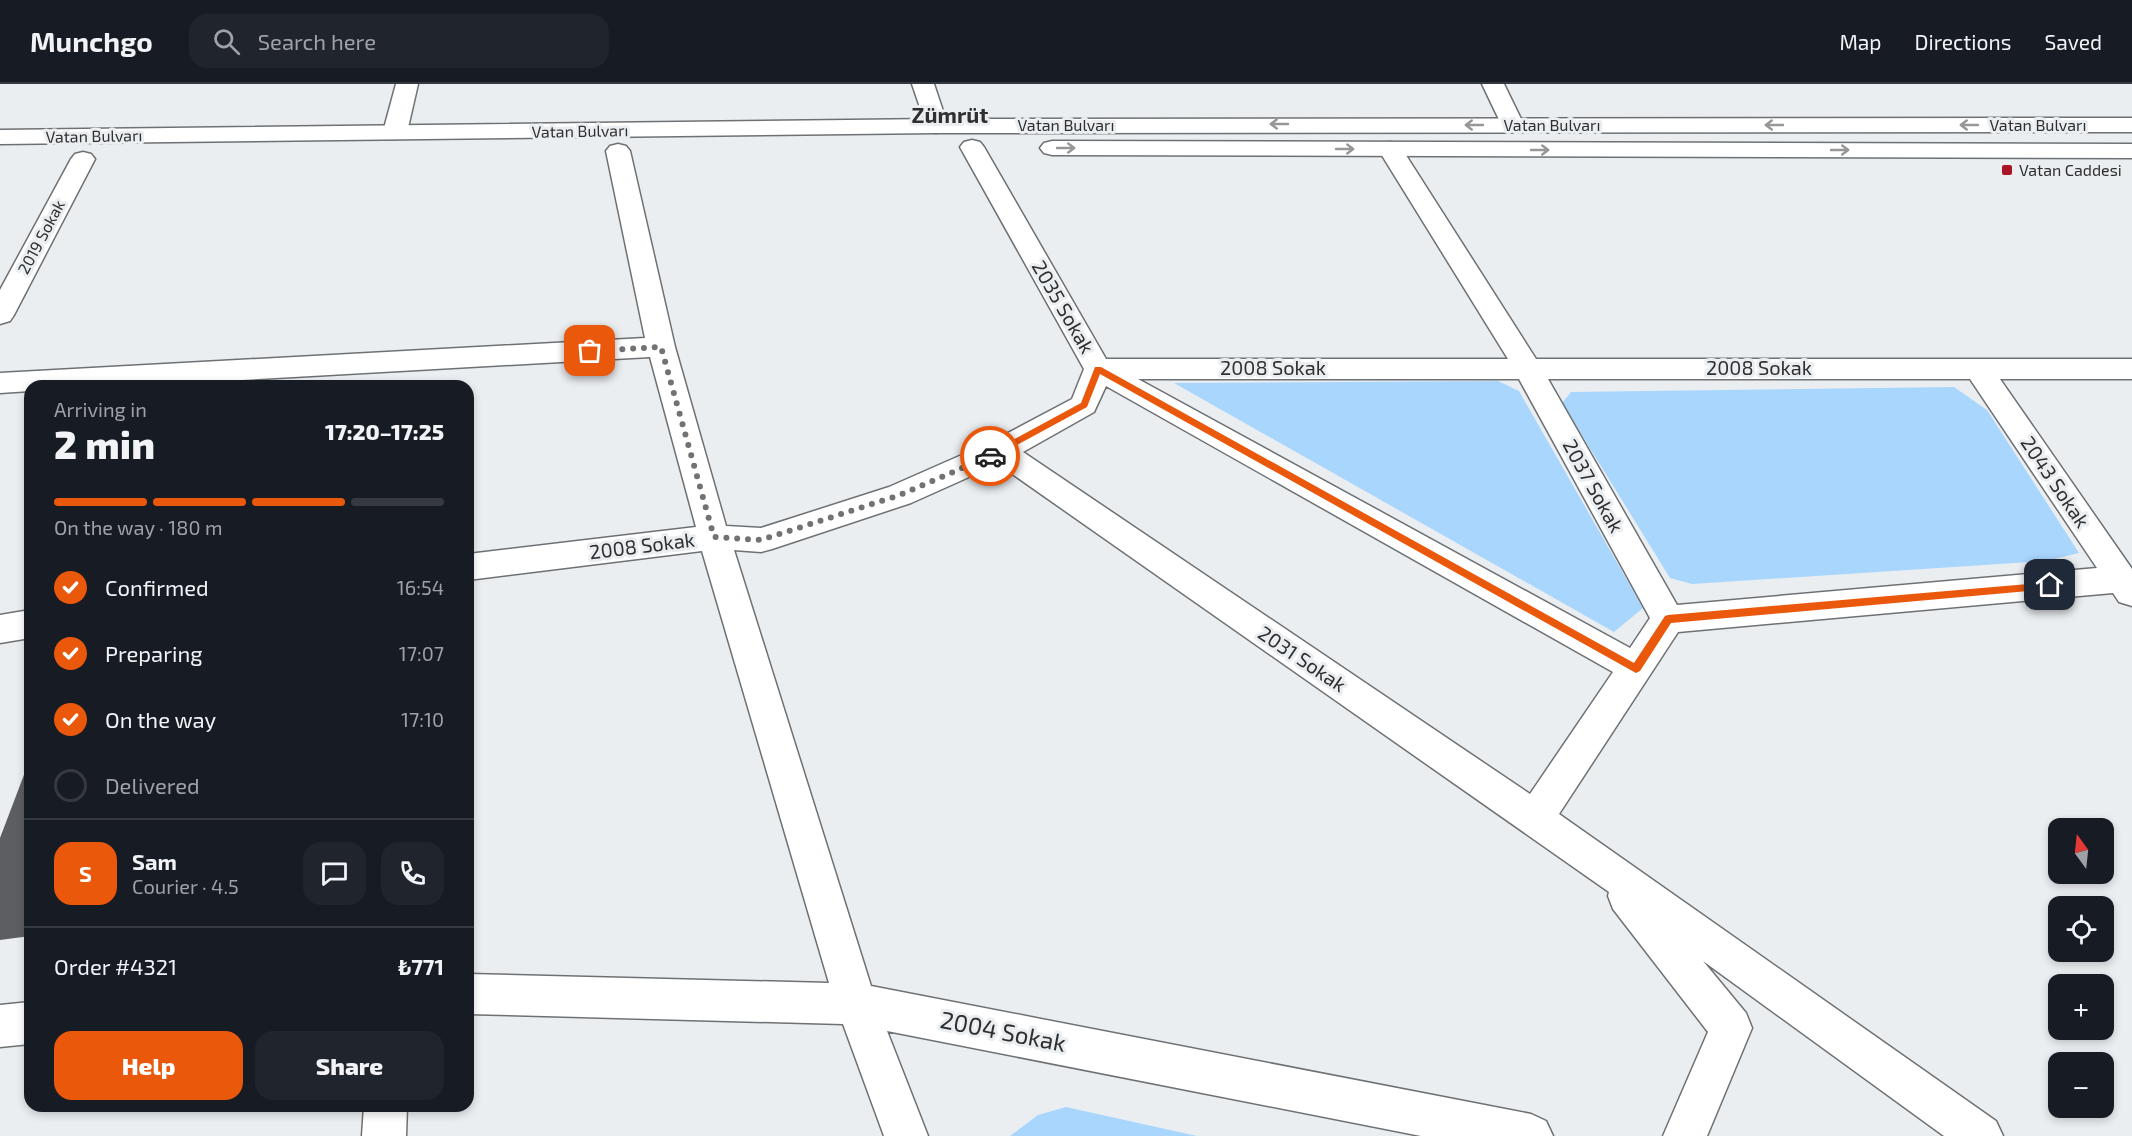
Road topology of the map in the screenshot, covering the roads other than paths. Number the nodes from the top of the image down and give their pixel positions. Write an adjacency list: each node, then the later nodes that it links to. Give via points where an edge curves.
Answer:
1 (407, 84): 7 (street)
2 (923, 84): 6 (street)
3 (1493, 84): 4 (street)
4 (1512, 124): 5 (street, Vatan Bulvarı, one-way to 4); 6 (street, Vatan Bulvarı, one-way to 6)
5 (2132, 125)
6 (936, 126): 7 (street, Vatan Bulvarı)
7 (395, 132): 8 (street, Vatan Bulvarı)
8 (0, 137)
9 (972, 147): 10 (street, Vatan Bulvarı, one-way to 10); 12 (street, Vatan Bulvarı); 19 (street, 2035 Sokak)
10 (1390, 149): 11 (street, Vatan Bulvarı, one-way to 11); 18 (street, 2037 Sokak)
11 (2132, 150)
12 (618, 151): 13 (street, Vatan Bulvarı); 17 (street)
13 (178, 157)
14 (0, 158): 15 (street, Vatan Bulvarı)
15 (95, 158): 16 (street, 2019 Sokak)
16 (0, 315)
17 (661, 347): 22 (street); 28 (street)
18 (1527, 368): 19 (street, 2008 Sokak); 20 (street, 2008 Sokak); 31 (street, 2037 Sokak)
19 (1098, 369): 27 (street, 2008 Sokak, via 1084,405); 32 (street, 2035 Sokak)
20 (1978, 369): 21 (street, 2008 Sokak); 30 (street, 2043 Sokak)
21 (2132, 369)
22 (398, 373): 23 (street)
23 (224, 378): 24 (street)
24 (134, 380)
25 (24, 382): 26 (street)
26 (0, 383)
27 (1000, 452): 28 (street, 2008 Sokak, via 900,495 761,540); 33 (street, 2031 Sokak)
28 (714, 537): 29 (street, 2008 Sokak); 36 (street)
29 (474, 566)
30 (2126, 587): 31 (street)
31 (1668, 619): 32 (street)
32 (1636, 668): 33 (street)
33 (1535, 818): 34 (street, 2031 Sokak)
34 (1604, 866): 43 (street, via 1731,1028); 44 (street, 2031 Sokak)
35 (474, 994): 36 (street, 2004 Sokak)
36 (856, 1004): 41 (street); 42 (street, 2004 Sokak)
37 (24, 1024): 38 (street)
38 (0, 1026)
39 (386, 1112): 40 (street)
40 (384, 1136)
41 (906, 1136)
42 (1532, 1136)
43 (1685, 1136)
44 (1981, 1136)

